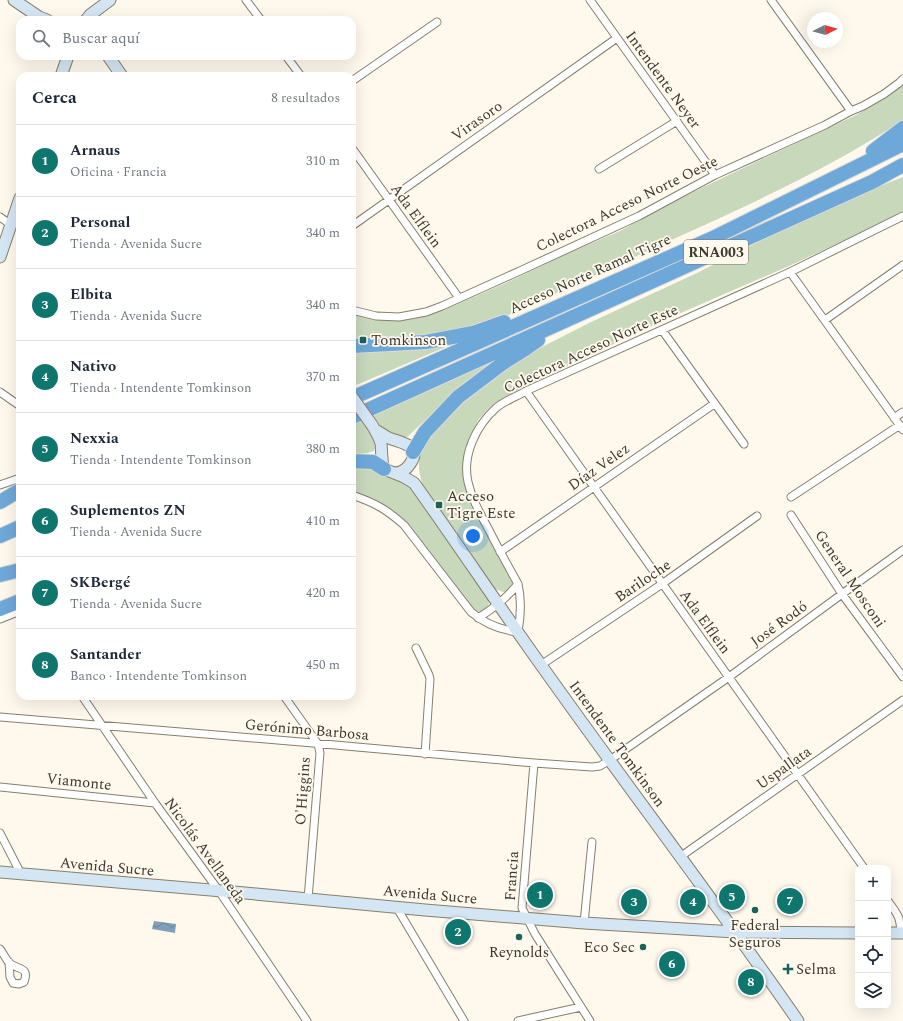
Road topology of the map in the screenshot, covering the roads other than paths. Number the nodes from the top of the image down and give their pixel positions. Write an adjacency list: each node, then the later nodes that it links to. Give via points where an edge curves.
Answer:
1 (14, 0): 6 (street)
2 (110, 0): 7 (street)
3 (246, 0): 8 (street)
4 (590, 0): 10 (street, Intendente Neyer)
5 (771, 0): 19 (street)
6 (38, 16)
7 (89, 16)
8 (257, 16)
9 (437, 22): 17 (street)
10 (617, 38): 20 (street, Intendente Neyer); 30 (street, Virasoro)
11 (67, 60): 14 (street)
12 (111, 60): 15 (street)
13 (289, 60): 16 (street)
14 (62, 72)
15 (119, 72)
16 (298, 72)
17 (356, 78)
18 (903, 79): 19 (street, Colectora Acceso Norte Oeste, via 884,94)
19 (851, 111): 27 (street, Colectora Acceso Norte Oeste)
20 (677, 121): 25 (street); 27 (street, Intendente Neyer)
21 (903, 128): 28 (highway)
22 (903, 144): 28 (highway, Acceso Norte Ramal Tigre / RNA003)
23 (356, 154): 30 (street, Ada Elflein)
24 (903, 165): 29 (highway, RNA003)
25 (599, 169)
26 (903, 172): 29 (highway)
27 (715, 175): 40 (street, Colectora Acceso Norte Oeste, via 639,216)
28 (834, 178): 39 (highway, Acceso Norte Ramal Tigre / RNA003, via 713,238)
29 (872, 182): 43 (highway, RNA003)
30 (388, 200): 34 (street, Virasoro); 40 (street, Ada Elflein)
31 (16, 210): 35 (street)
32 (903, 216): 38 (street, Colectora Acceso Norte Este)
33 (0, 217): 35 (street)
34 (356, 223)
35 (11, 225): 36 (street)
36 (0, 257)
37 (903, 265): 42 (street)
38 (790, 272): 42 (street); 44 (street, Colectora Acceso Norte Este)
39 (580, 297): 45 (highway, via 473,333 426,342); 48 (highway, Acceso Norte Ramal Tigre / RNA003)
40 (459, 298): 41 (street, Colectora Acceso Norte Oeste, via 426,312 399,317 376,316)
41 (356, 311)
42 (825, 320): 54 (street)
43 (560, 323): 53 (highway, RNA003); 58 (highway, via 458,398 424,432)
44 (662, 330): 46 (street, Colectora Acceso Norte Este); 51 (street)
45 (356, 346)
46 (526, 391): 64 (street, Ada Elflein); 74 (street, Colectora Acceso Norte Este, via 498,407 484,420 468,453 466,467 474,501)
47 (0, 392): 49 (street)
48 (356, 396)
49 (16, 403)
50 (356, 403): 56 (street, bridge)
51 (714, 404): 57 (street); 64 (street, Díaz Velez)
52 (903, 412): 54 (street)
53 (356, 415)
54 (894, 418): 55 (street)
55 (901, 427): 67 (street)
56 (374, 428): 58 (street, via 389,438 407,444 411,447); 60 (street, via 381,442 382,463)
57 (744, 444)
58 (413, 456): 60 (street, via 405,470 400,473); 62 (street, Intendente Tomkinson)
59 (356, 461): 60 (highway, via 373,462)
60 (389, 471): 62 (street, Intendente Tomkinson)
61 (16, 479): 63 (street)
62 (414, 483): 81 (street, Intendente Tomkinson)
63 (0, 485)
64 (593, 487): 74 (street, Díaz Velez); 78 (street, Ada Elflein)
65 (16, 492): 68 (highway)
66 (356, 497): 84 (street, via 378,505 404,525)
67 (791, 497)
68 (0, 502)
69 (791, 515): 79 (street, General Mosconi)
70 (757, 516): 78 (street, Bariloche)
71 (16, 529): 72 (highway)
72 (0, 536)
73 (903, 550): 79 (street, José Rodó)
74 (500, 552): 77 (street, Colectora Acceso Norte Este)
75 (16, 571): 76 (highway)
76 (0, 575)
77 (518, 584): 81 (street); 86 (street, Colectora Acceso Norte Este, via 521,596)
78 (662, 584): 88 (street, Bariloche); 89 (street, Ada Elflein)
79 (842, 594): 89 (street, José Rodó); 90 (street, General Mosconi)
80 (16, 602): 82 (highway)
81 (499, 604): 84 (street); 86 (street, Intendente Tomkinson)
82 (0, 609)
83 (16, 613): 85 (street)
84 (478, 618): 86 (street, via 504,630)
85 (0, 619)
86 (518, 632): 88 (street, Intendente Tomkinson)
87 (416, 648): 97 (street, via 430,679)
88 (541, 665): 98 (street, Intendente Tomkinson)
89 (729, 677): 98 (street, José Rodó); 100 (street, Ada Elflein)
90 (903, 677)
91 (85, 700): 95 (street, Nicolás Avellaneda)
92 (287, 700): 96 (street, O'Higgins)
93 (903, 700): 100 (street, Uspallata)
94 (0, 717): 95 (street, Gerónimo Barbosa)
95 (102, 726): 96 (street, Gerónimo Barbosa); 102 (street, Nicolás Avellaneda)
96 (318, 744): 97 (street, Gerónimo Barbosa); 110 (street, O'Higgins, via 320,753)
97 (425, 754): 99 (street, Gerónimo Barbosa)
98 (610, 760): 99 (street, Gerónimo Barbosa, via 592,767); 105 (street, Intendente Tomkinson)
99 (534, 763): 113 (street, Francia, via 522,898)
100 (797, 774): 105 (street, Uspallata); 106 (street, Ada Elflein)
101 (0, 787): 102 (street, Viamonte)
102 (155, 803): 109 (street, Nicolás Avellaneda)
103 (0, 833): 108 (street)
104 (592, 842): 114 (street)
105 (680, 857): 115 (street, Intendente Tomkinson)
106 (862, 865)
107 (0, 872): 108 (street, Avenida Sucre)
108 (21, 874): 109 (street, Avenida Sucre)
109 (219, 891): 110 (street, Avenida Sucre); 122 (street, Nicolás Avellaneda)
110 (308, 899): 112 (street, Avenida Sucre)
111 (891, 905): 118 (street, via 899,917)
112 (397, 908): 113 (street, Avenida Sucre); 123 (street)
113 (526, 918): 114 (street, Avenida Sucre); 121 (street, Francia)
114 (584, 923): 115 (street, Avenida Sucre)
115 (735, 932): 116 (street, Avenida Sucre); 126 (street, Intendente Tomkinson)
116 (855, 933)
117 (891, 933): 118 (street)
118 (902, 933)
119 (0, 949): 120 (street)
120 (9, 962)
121 (581, 1008): 124 (street); 125 (street, Francia)
122 (307, 1021)
123 (464, 1021)
124 (518, 1021)
125 (590, 1021)
126 (798, 1021)

